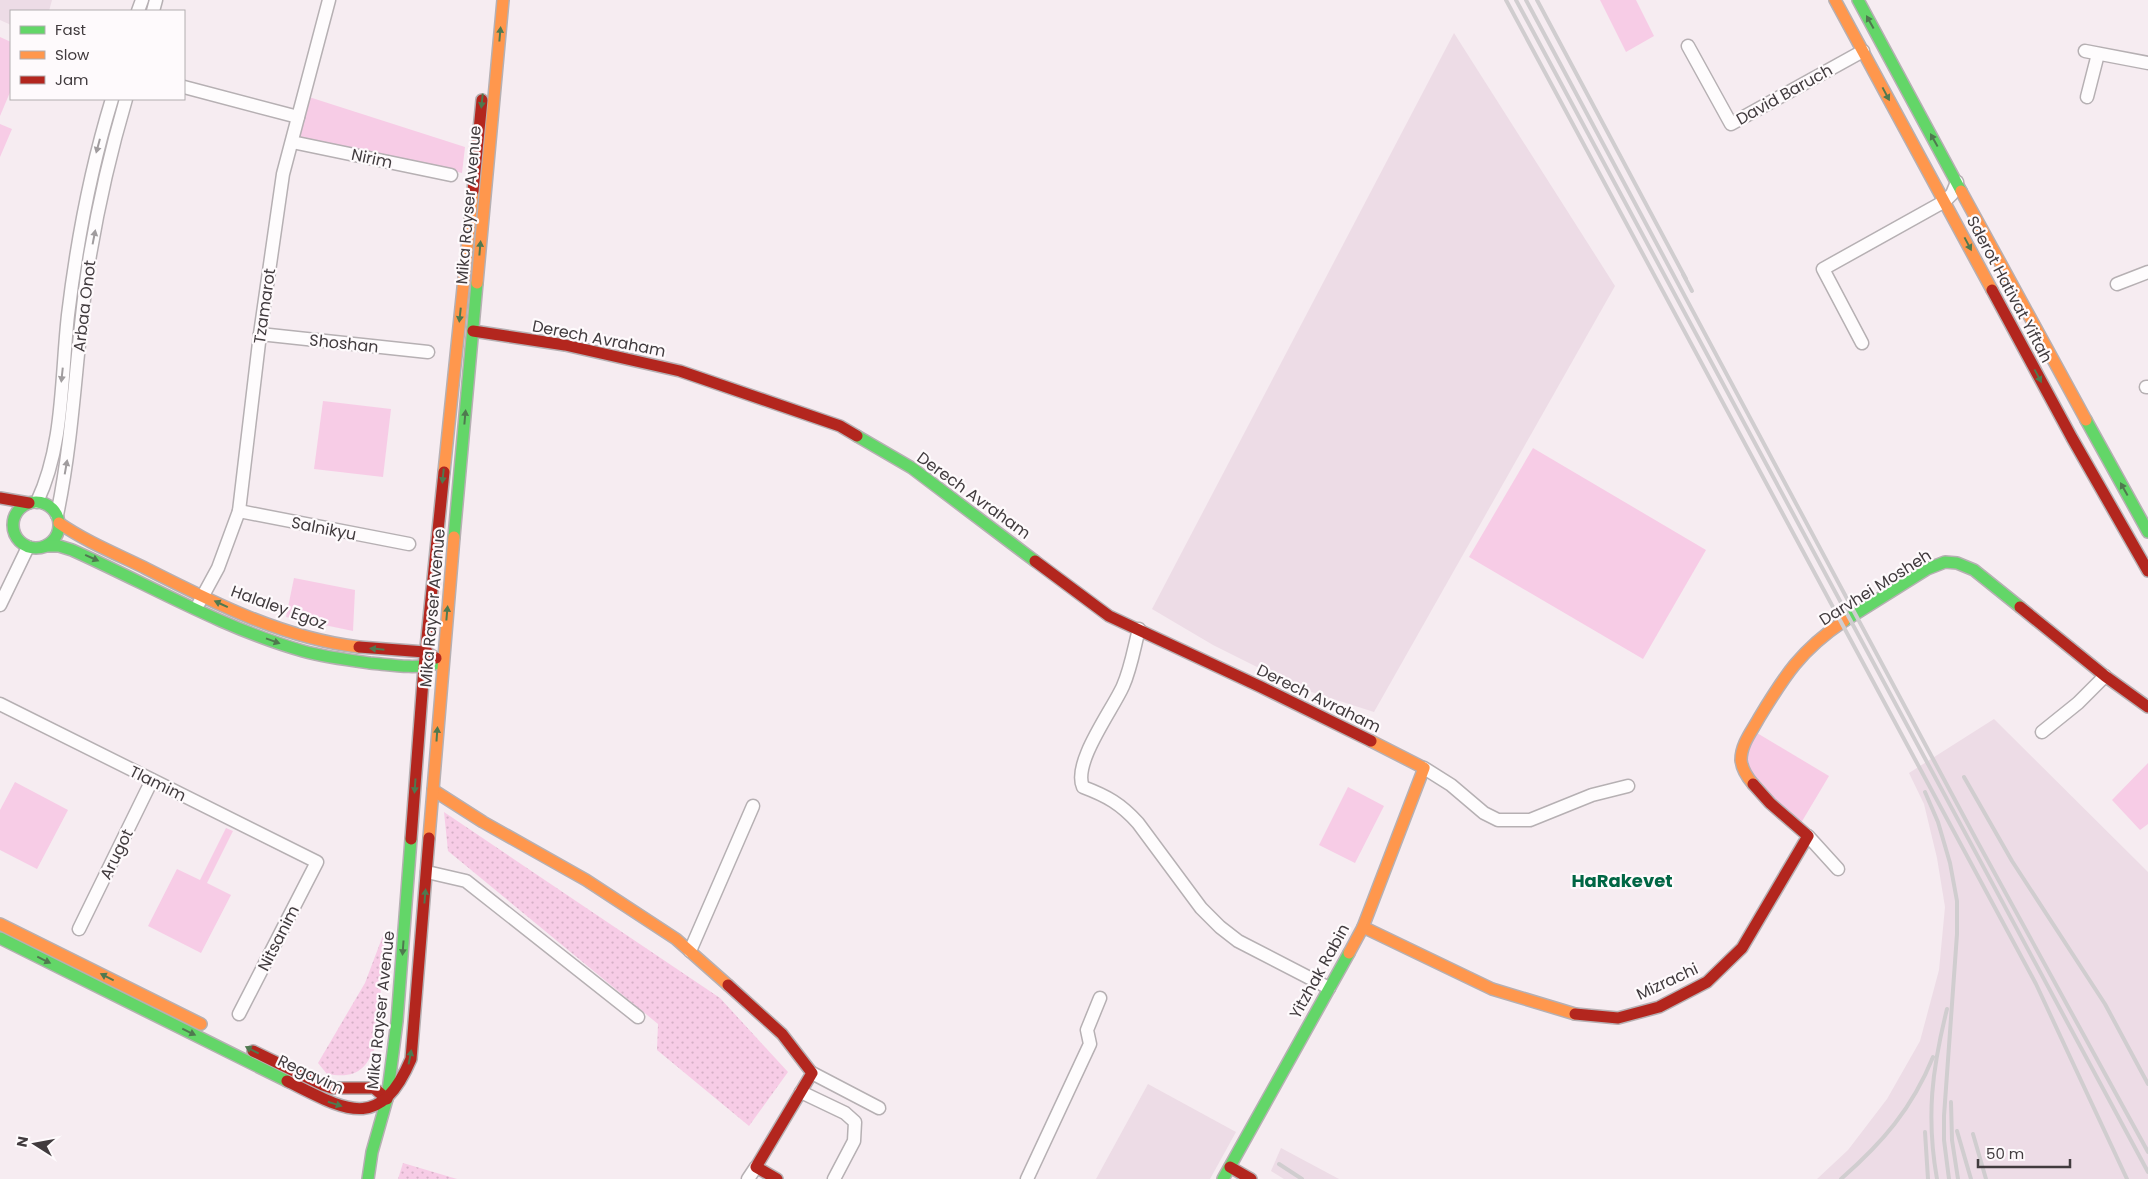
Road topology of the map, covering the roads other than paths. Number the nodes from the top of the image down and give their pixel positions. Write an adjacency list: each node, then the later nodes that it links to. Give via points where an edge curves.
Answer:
1 (329, 0): 16 (street, Tzamarot)
2 (492, 0): 42 (street, Mika Rayser Avenue, one-way to 42)
3 (503, 0): 23 (street, Mika Rayser Avenue, one-way to 3)
4 (1835, 0): 6 (street, Sderot Hativat Yiftah)
5 (1861, 1): 6 (street); 19 (street, Sderot Hativat Yiftah, one-way to 5)
6 (1847, 21): 8 (street, Sderot Hativat Yiftah)
7 (1688, 46): 8 (street, David Baruch, via 1731,124)
8 (1863, 51): 20 (street, Sderot Hativat Yiftah, one-way to 20)
9 (2085, 51): 10 (street)
10 (2098, 54): 11 (street); 13 (street)
11 (2148, 64)
12 (185, 87): 16 (street)
13 (2087, 98)
14 (112, 100): 28 (street, Arbaa Onot, one-way to 28, via 88,184 76,252 55,447 47,480)
15 (126, 100): 31 (street, Arbaa Onot, one-way to 15, via 70,449 90,255 102,187)
16 (298, 117): 17 (street, Tzamarot)
17 (292, 142): 18 (street, Nirim); 24 (street, Tzamarot, via 283,174)
18 (451, 175)
19 (1958, 182): 20 (street); 33 (street, Sderot Hativat Yiftah, one-way to 19)
20 (1945, 201): 25 (street, via 1823,269); 37 (street, Sderot Hativat Yiftah, one-way to 37, via 2072,438)
21 (2148, 272): 22 (street)
22 (2117, 284)
23 (473, 332): 41 (street, Derech Avraham, via 565,345 680,371 840,426 912,468 1109,616); 43 (street, Mika Rayser Avenue, one-way to 23)
24 (260, 334): 26 (street, Shoshan); 29 (street, Tzamarot)
25 (1862, 343)
26 (428, 352)
27 (0, 498): 28 (street)
28 (33, 503): 31 (street, via 48,506); 32 (street, via 23,506 14,517)
29 (239, 511): 34 (street, Salnikyu); 38 (street, Tzamarot, via 218,568)
30 (4, 516): 32 (street)
31 (58, 519): 35 (street, via 56,537); 38 (street, Halaley Egoz, via 79,538)
32 (14, 531): 36 (street)
33 (2148, 532)
34 (409, 544)
35 (46, 546): 36 (street); 40 (street, Halaley Egoz, one-way to 40, via 72,550)
36 (28, 547): 39 (street)
37 (2148, 571)
38 (203, 596): 40 (street, Tzamarot); 42 (street, Halaley Egoz, one-way to 38, via 378,650 320,641 269,625)
39 (0, 604)
40 (196, 608): 44 (street, Halaley Egoz, one-way to 44, via 303,651)
41 (1139, 630): 49 (street, Derech Avraham); 63 (street, via 1124,685 1090,746 1080,781 1083,787 1106,795 1127,810 1220,927 1238,941)
42 (425, 652): 43 (street, Halaley Egoz); 44 (street, Mika Rayser Avenue)
43 (443, 662): 44 (street, Halaley Egoz); 52 (street, Mika Rayser Avenue, one-way to 43)
44 (424, 668): 69 (street, Mika Rayser Avenue, one-way to 69)
45 (2105, 676): 47 (street, Darvhei Mosheh); 48 (street); 54 (street, Darvhei Mosheh, via 1974,570 1953,562 1932,567 1842,624 1804,653 1774,692 1743,746 1742,763 1749,780)
46 (0, 704): 50 (street, Tlamim)
47 (2148, 707)
48 (2042, 732)
49 (1424, 768): 51 (street, via 1498,820 1530,820 1584,797); 59 (street, Yitzhak Rabin)
50 (152, 780): 55 (street, Tlamim); 60 (street, Arugot)
51 (1628, 786)
52 (433, 790): 57 (street, Mika Rayser Avenue); 62 (street, via 482,822 586,880 676,938)
53 (753, 806): 62 (street)
54 (1808, 836): 56 (street); 59 (street, Mizrachi, via 1742,948 1707,982 1658,1006 1618,1018 1578,1015 1492,989)
55 (316, 862): 65 (street, Nitsanim)
56 (1838, 869)
57 (427, 872): 66 (street, via 466,882); 73 (street, Mika Rayser Avenue, one-way to 57, via 401,1083 411,1060)
58 (0, 924): 67 (street, one-way to 58)
59 (1363, 927): 63 (street, Yitzhak Rabin)
60 (79, 929)
61 (0, 938): 73 (street, Regavim, one-way to 73, via 331,1103 354,1110)
62 (690, 951): 70 (street, via 782,1034)
63 (1329, 988): 76 (street, Yitzhak Rabin)
64 (1100, 998): 81 (street, via 1086,1030 1090,1044)
65 (239, 1014)
66 (638, 1017)
67 (211, 1030)
68 (246, 1047): 71 (street, Regavim, one-way to 68, via 345,1089 323,1085)
69 (393, 1052): 71 (street, via 378,1074); 73 (street, Mika Rayser Avenue)
70 (812, 1073): 72 (street); 74 (street)
71 (362, 1087): 73 (street, Regavim, via 374,1088)
72 (801, 1092): 75 (street); 80 (street, via 846,1113 855,1122 854,1141)
73 (387, 1099): 77 (street)
74 (879, 1108)
75 (756, 1167): 78 (street); 79 (street)
76 (1230, 1167): 82 (street, Yitzhak Rabin); 83 (street)
77 (368, 1179)
78 (748, 1179)
79 (777, 1179)
80 (834, 1179)
81 (1027, 1179)
82 (1223, 1179)
83 (1251, 1179)

